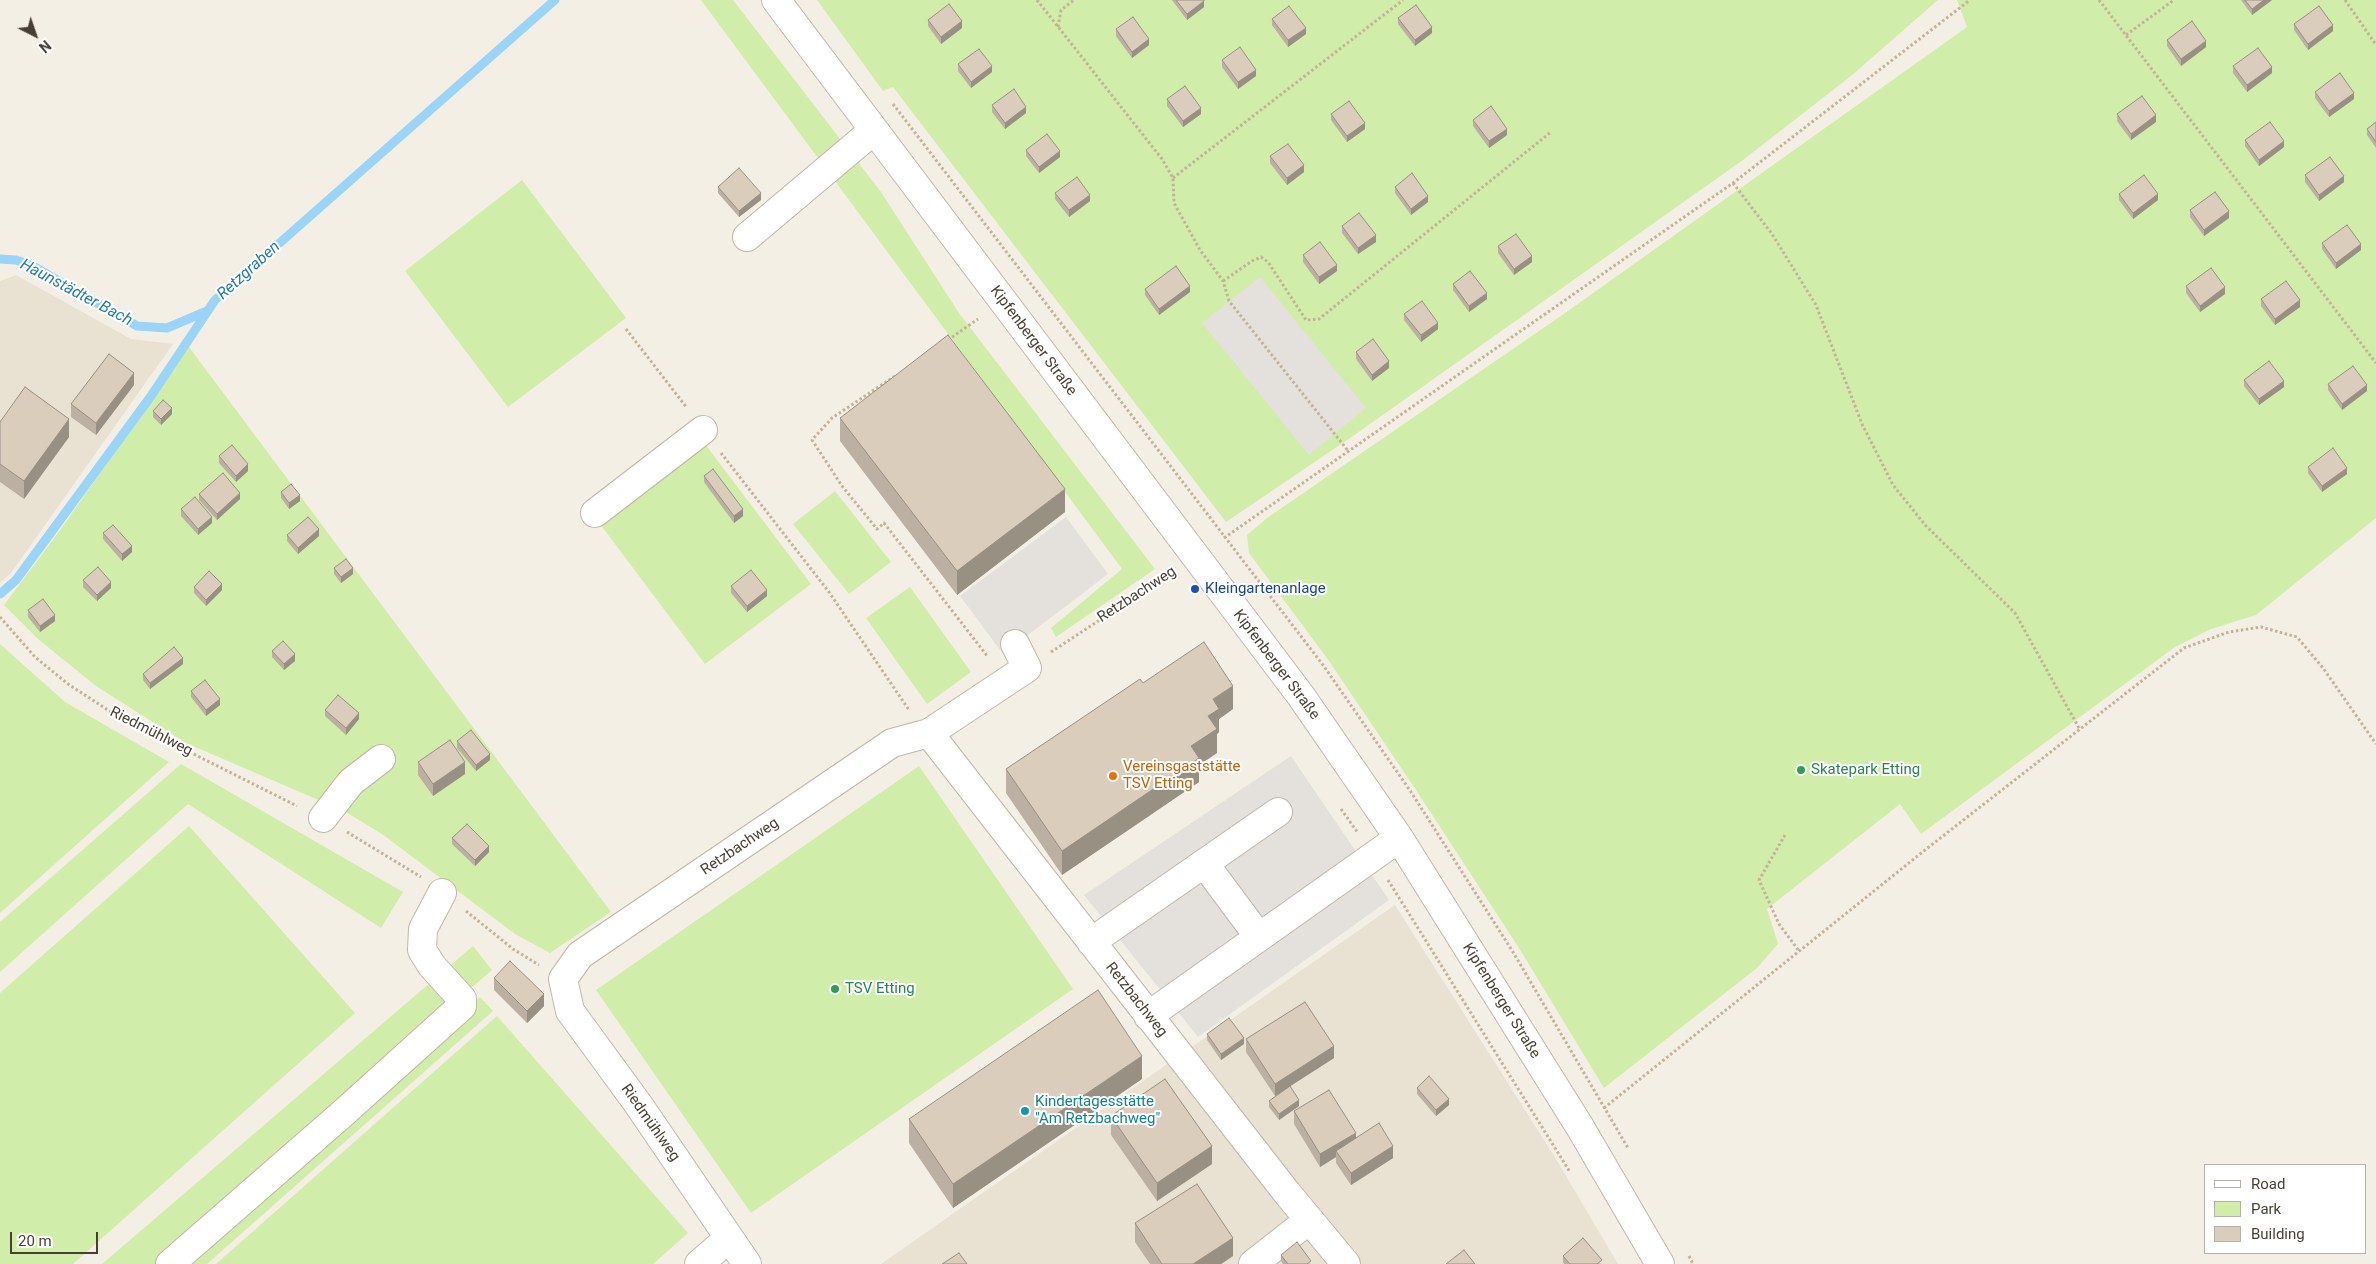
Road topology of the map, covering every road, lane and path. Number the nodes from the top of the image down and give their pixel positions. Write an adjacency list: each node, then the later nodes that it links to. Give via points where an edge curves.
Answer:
1 (776, 0): 12 (street, Kipfenberger Straße)
2 (1037, 0): 9 (path)
3 (1074, 0): 9 (path, via 1061,10)
4 (1403, 0): 14 (path)
5 (1970, 0): 15 (path, Retzbachweg)
6 (2099, 0): 10 (path)
7 (2174, 0): 10 (path)
8 (2345, 0): 11 (path)
9 (1058, 28): 14 (path, via 1162,159)
10 (2126, 35): 22 (path)
11 (2376, 45)
12 (874, 130): 16 (street); 28 (street, Kipfenberger Straße)
13 (1551, 132): 17 (path, via 1319,319 1306,320 1268,262 1261,257)
14 (1173, 178): 17 (path, via 1174,203 1200,250)
15 (1733, 183): 25 (path, Retzbachweg); 34 (path, via 1772,234 1816,306 1862,424 1893,485 1926,526 2015,613)
16 (747, 237)
17 (1223, 281): 25 (path, via 1229,301)
18 (973, 311): 19 (path)
19 (978, 319): 20 (path); 21 (path)
20 (984, 327)
21 (946, 341)
22 (2376, 363)
23 (897, 374): 33 (path, via 832,418 812,440 842,486 877,529 884,523)
24 (703, 430): 26 (street)
25 (1349, 452): 28 (path, Retzbachweg)
26 (595, 513)
27 (770, 517): 35 (path, via 829,592 906,707)
28 (1196, 557): 30 (path, Retzbachweg); 42 (street, Kipfenberger Straße, via 1301,696)
29 (1166, 564): 30 (path)
30 (1172, 572): 31 (path); 33 (path, Retzbachweg)
31 (1178, 580)
32 (0, 617): 40 (path, Riedmühlweg, via 35,657 68,684 114,714)
33 (1016, 665): 35 (street, Retzbachweg)
34 (2079, 728): 36 (path, via 2184,648 2229,632 2261,626 2297,637 2323,668); 48 (path)
35 (929, 733): 47 (street, Retzbachweg); 49 (street, Retzbachweg, via 892,743 580,955)
36 (2376, 744)
37 (381, 760): 40 (street, via 351,782)
38 (1341, 808): 43 (path)
39 (1278, 812): 44 (street)
40 (323, 818)
41 (1785, 835): 48 (path, via 1760,880 1779,924)
42 (1399, 838): 43 (street); 51 (street, Kipfenberger Straße)
43 (1373, 856): 46 (street); 52 (path)
44 (1204, 863): 46 (street); 47 (street)
45 (442, 893): 55 (street, via 423,929 422,950 462,999 462,1006)
46 (1259, 937): 50 (street)
47 (1091, 942): 50 (street, Retzbachweg)
48 (1799, 951): 51 (path)
49 (563, 979): 54 (street, Riedmühlweg, via 570,1011)
50 (1148, 1016): 53 (street, Retzbachweg)
51 (1580, 1127): 60 (street, Kipfenberger Straße)
52 (1575, 1179)
53 (1309, 1220): 58 (street); 59 (street, Retzbachweg)
54 (729, 1238): 56 (street); 57 (street, Riedmühlweg)
55 (170, 1264)
56 (700, 1264)
57 (747, 1264)
58 (1253, 1264)
59 (1346, 1264)
60 (1660, 1264)

